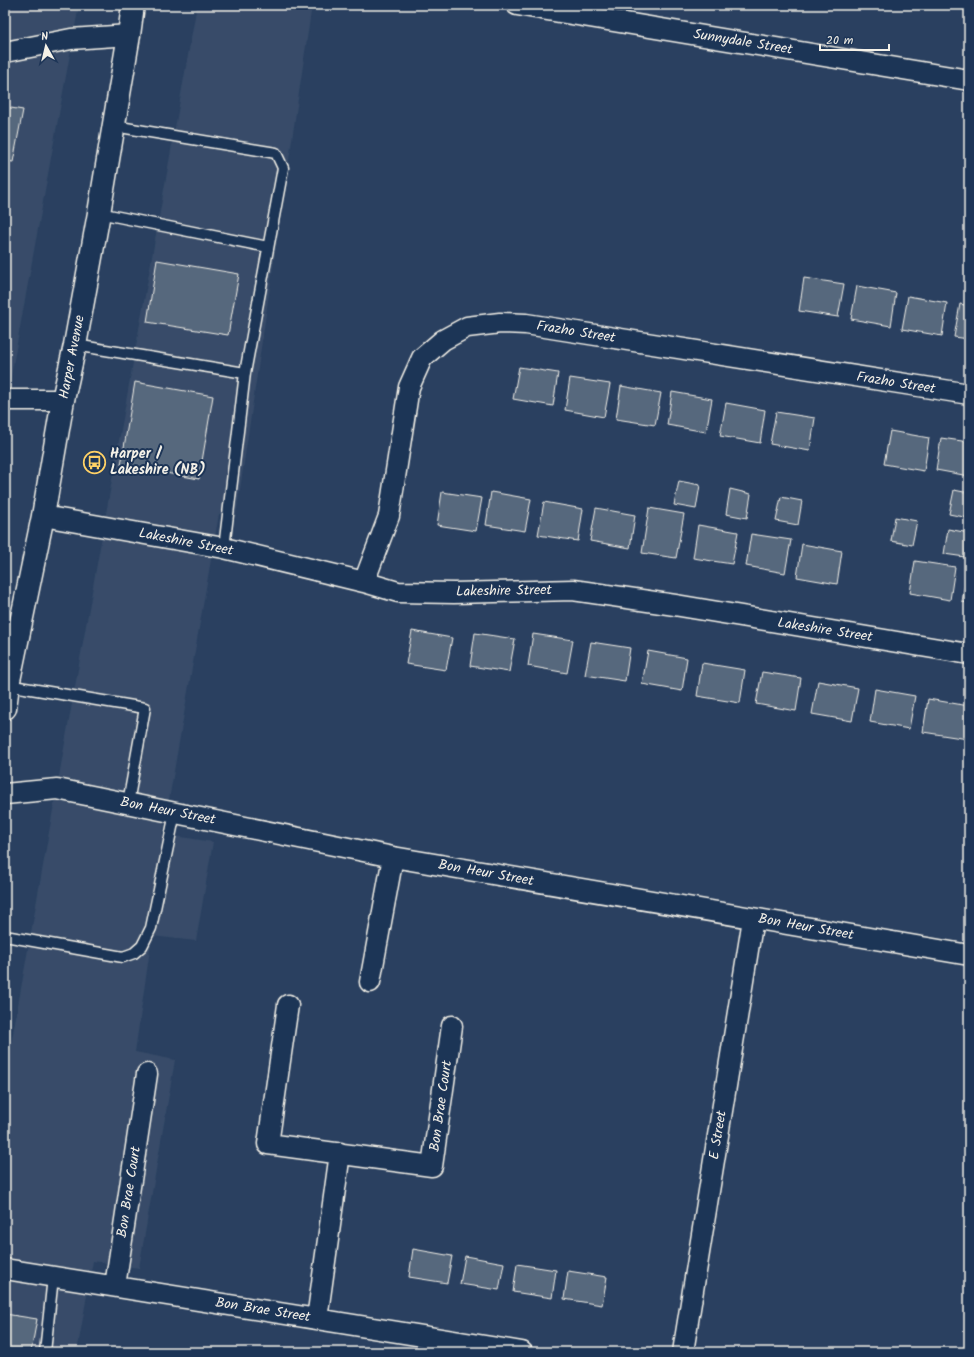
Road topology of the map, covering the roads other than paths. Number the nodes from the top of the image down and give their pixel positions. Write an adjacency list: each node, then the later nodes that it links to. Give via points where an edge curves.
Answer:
1 (133, 5): 3 (main road, Harper Avenue)
2 (517, 5): 5 (street, Sunnydale Street)
3 (129, 35): 4 (street, via 71,39); 6 (main road, Harper Avenue)
4 (5, 52)
5 (969, 80)
6 (114, 126): 7 (main road, Harper Avenue); 8 (lane, via 276,154 284,168)
7 (99, 213): 8 (lane); 9 (main road, Harper Avenue)
8 (268, 247): 10 (lane)
9 (75, 345): 10 (lane); 13 (main road, Harper Avenue)
10 (245, 373): 15 (lane)
11 (969, 394): 16 (street, Frazho Street, via 526,324 500,323 467,327 443,340 422,358 409,387 389,516)
12 (5, 400): 13 (street)
13 (63, 400): 14 (main road, Harper Avenue)
14 (43, 516): 15 (street, Lakeshire Street); 18 (main road, Harper Avenue)
15 (224, 548): 16 (street, Lakeshire Street)
16 (364, 582): 17 (street, Lakeshire Street, via 398,592 573,590)
17 (969, 654)
18 (6, 685): 19 (main road, Harper Avenue); 21 (lane, via 145,708)
19 (5, 708)
20 (5, 794): 21 (street, Bon Heur Street, via 57,789)
21 (128, 803): 22 (street, Bon Heur Street)
22 (175, 813): 23 (street, Bon Heur Street); 25 (lane, via 151,928 142,946 134,953 123,957)
23 (392, 857): 24 (street, Bon Heur Street); 27 (street)
24 (753, 919): 26 (street, Bon Heur Street); 38 (street, E Street)
25 (5, 936)
26 (969, 955)
27 (370, 982)
28 (288, 1005): 31 (street, Bon Brae Court, via 268,1144)
29 (452, 1026): 31 (street, Bon Brae Court, via 432,1166)
30 (147, 1074): 34 (street, Bon Brae Court)
31 (340, 1153): 35 (street)
32 (5, 1269): 33 (street, Bon Brae Street)
33 (54, 1277): 34 (street, Bon Brae Street); 36 (lane)
34 (115, 1286): 35 (street, Bon Brae Street)
35 (316, 1319): 37 (street, Bon Brae Street)
36 (45, 1352)
37 (522, 1352)
38 (682, 1352)

